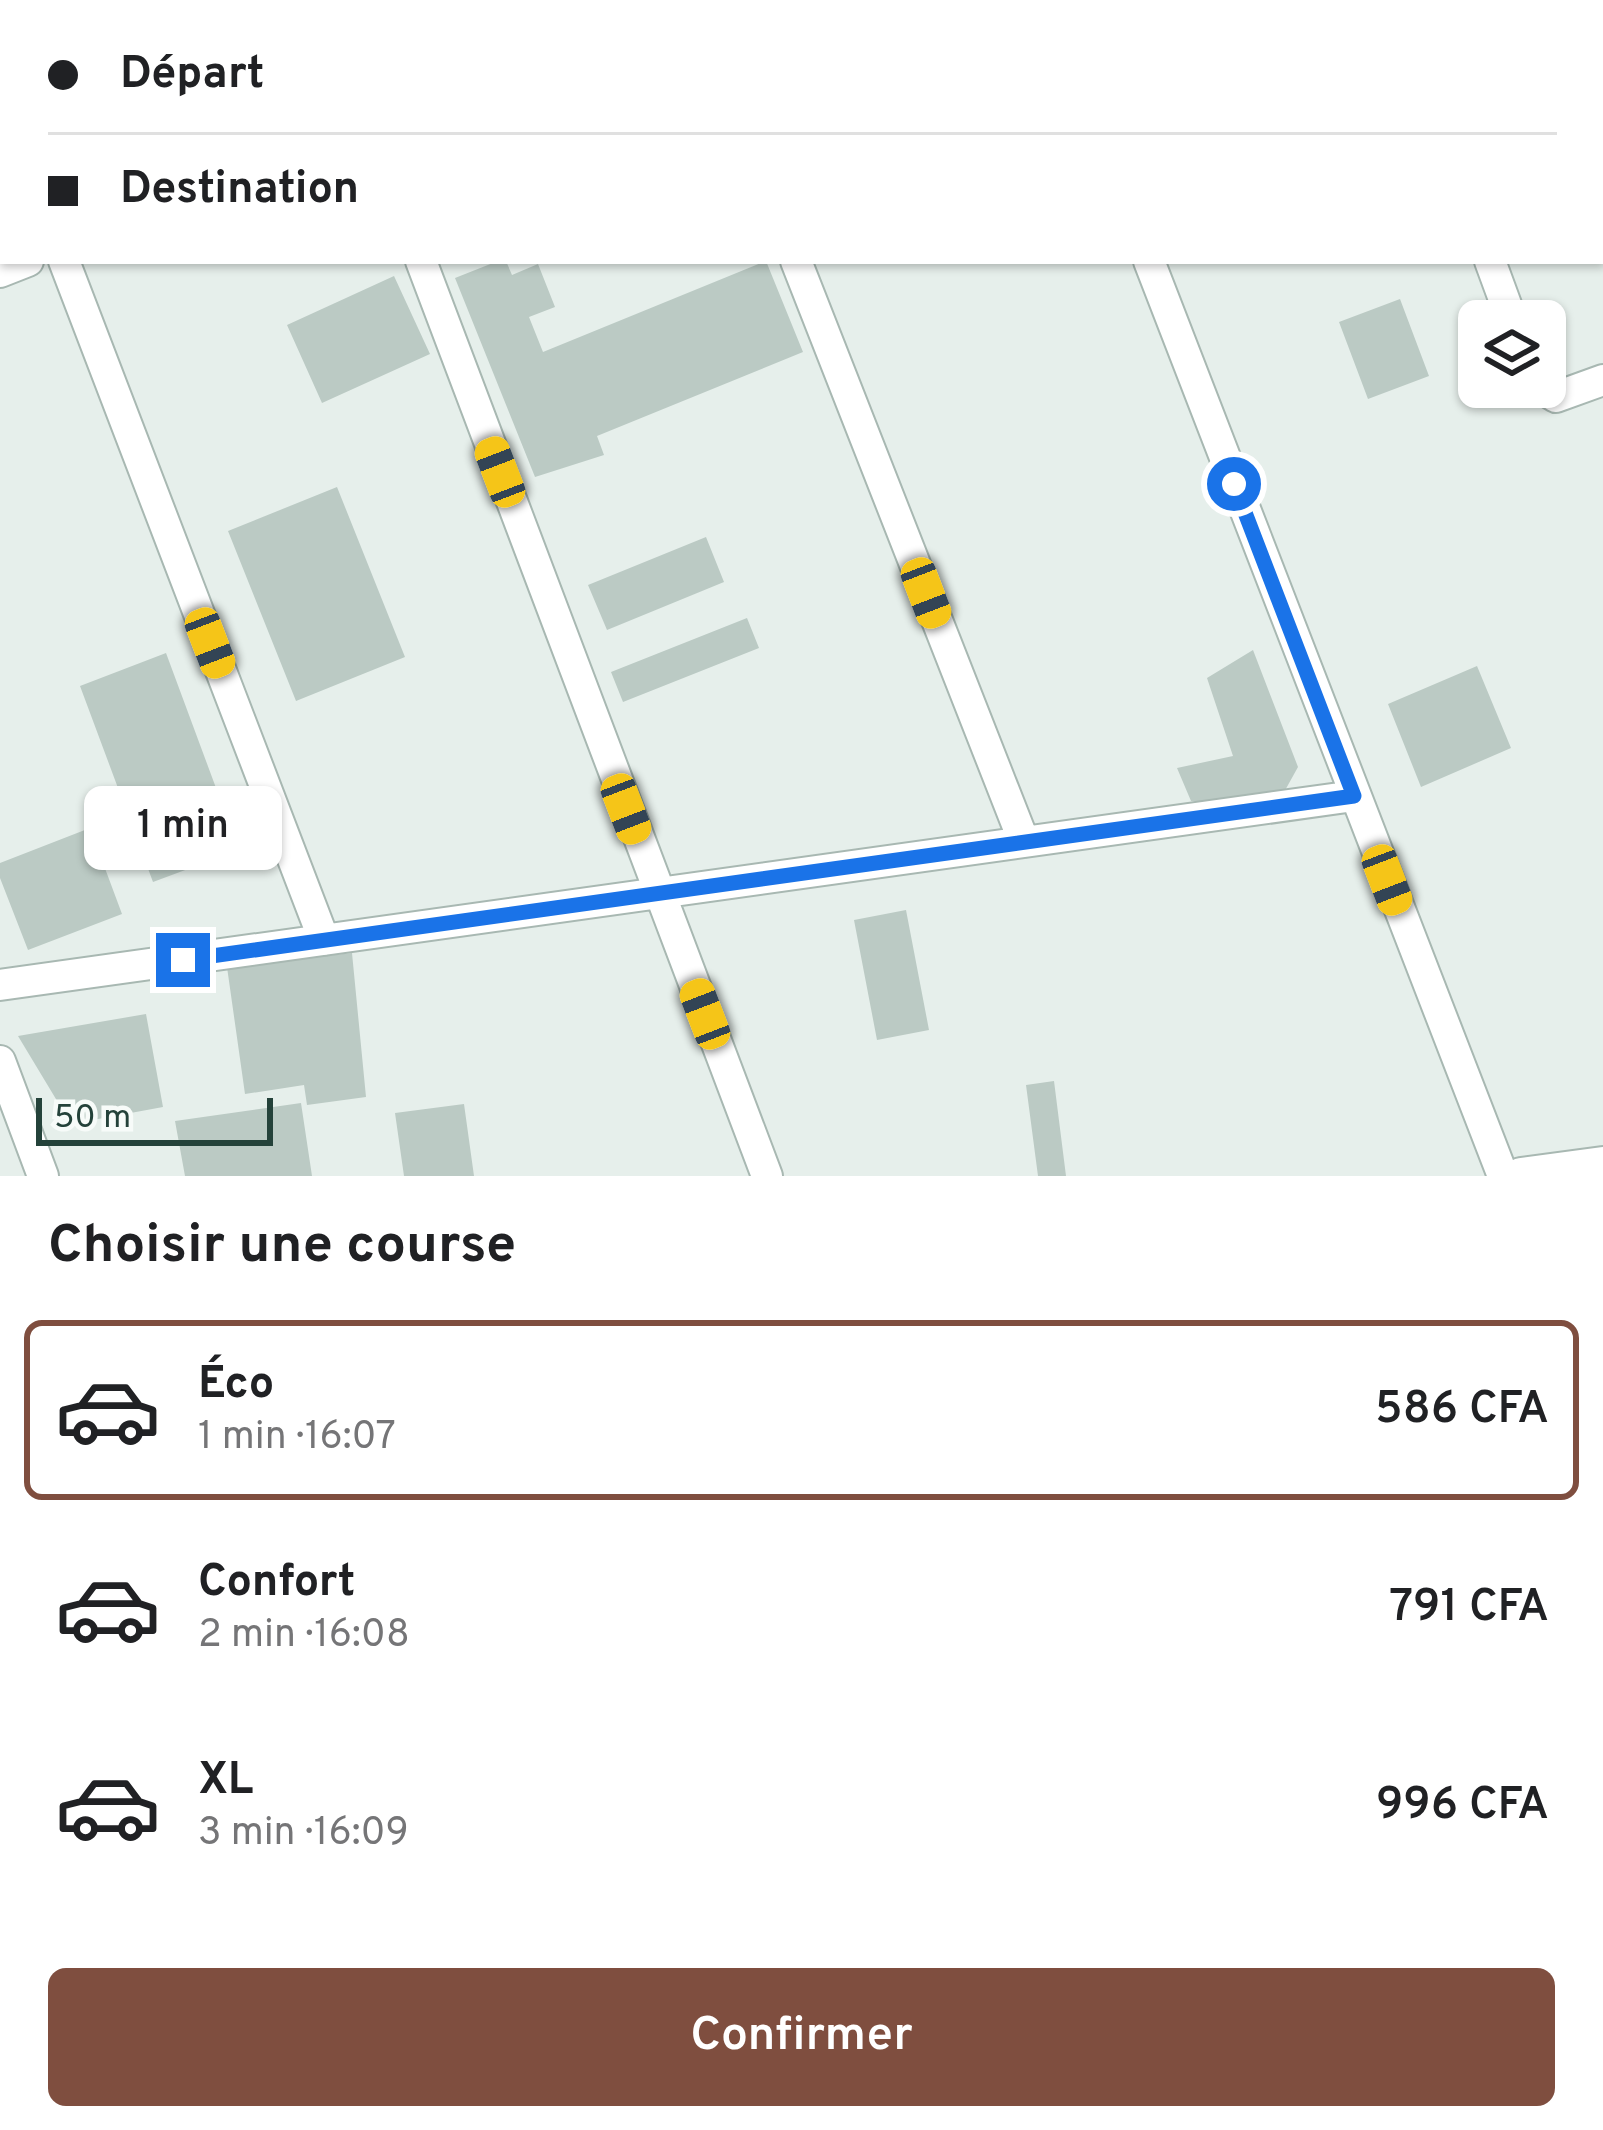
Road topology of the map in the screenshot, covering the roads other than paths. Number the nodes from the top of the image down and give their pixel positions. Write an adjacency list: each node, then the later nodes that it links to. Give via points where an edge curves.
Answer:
1 (65, 264): 12 (street)
2 (422, 264): 11 (street)
3 (797, 264): 10 (street)
4 (1149, 264): 9 (street)
5 (1491, 264): 6 (street)
6 (1504, 300)
7 (1603, 380): 8 (street)
8 (1566, 393)
9 (1354, 796): 10 (street); 18 (street)
10 (1024, 842): 11 (street)
11 (658, 893): 12 (street); 17 (street)
12 (324, 940): 13 (street)
13 (0, 985)
14 (0, 1061): 16 (street)
15 (1603, 1165): 19 (street)
16 (43, 1176)
17 (767, 1176)
18 (1503, 1176)
19 (1520, 1176)

